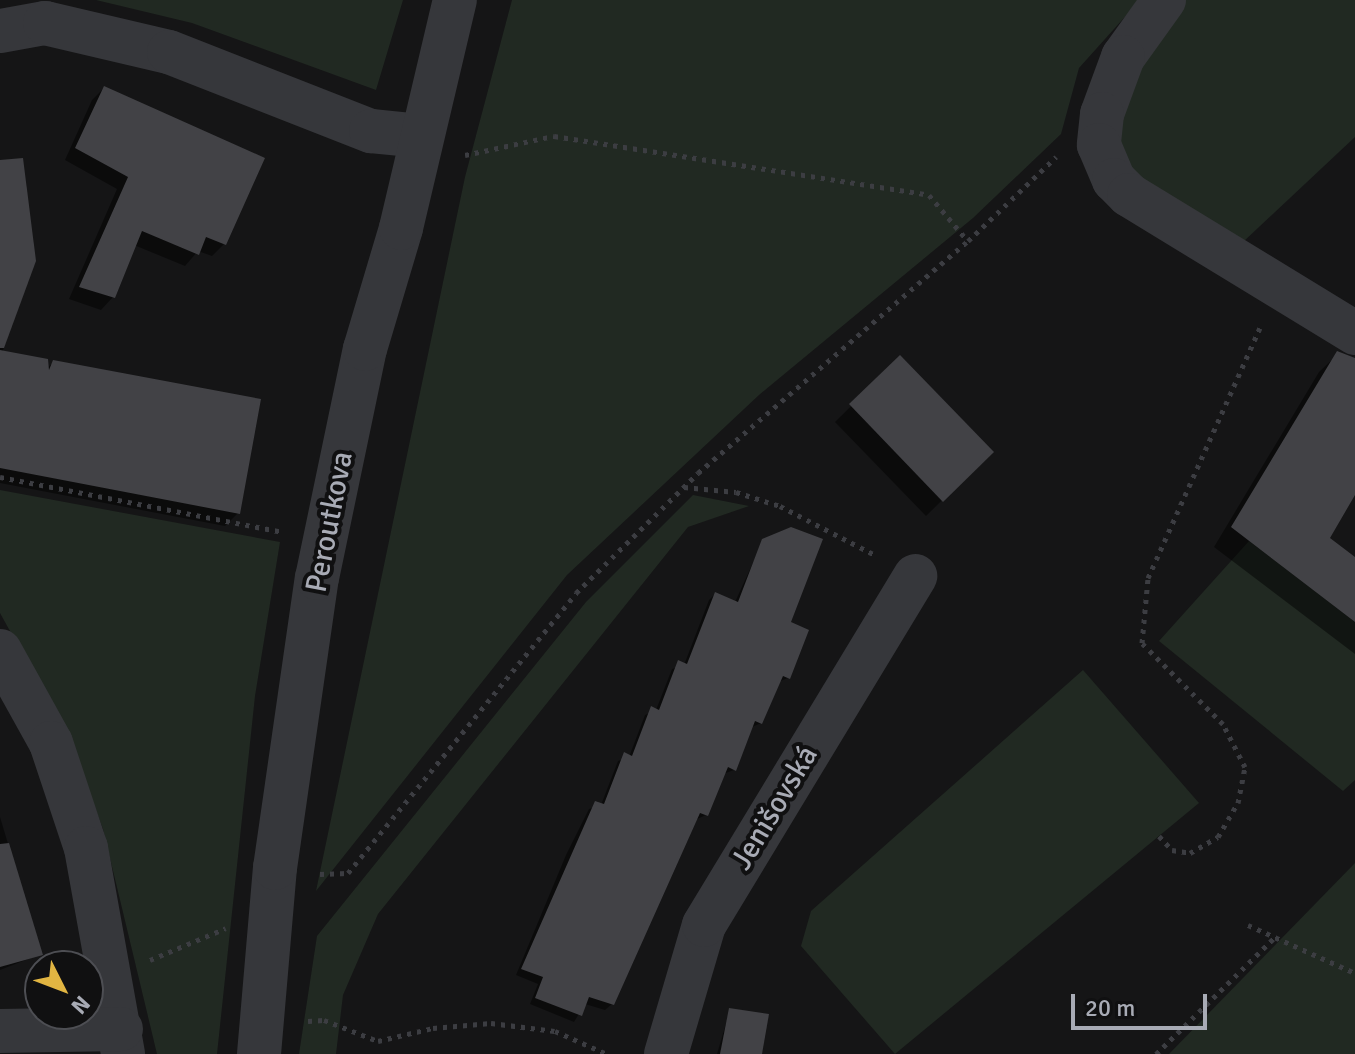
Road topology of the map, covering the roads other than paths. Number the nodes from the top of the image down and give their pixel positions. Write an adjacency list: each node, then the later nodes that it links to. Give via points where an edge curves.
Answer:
1 (455, 0): 5 (street, Peroutkova)
2 (1164, 0): 6 (street, via 1123,57 1102,114 1099,145 1114,180 1129,195)
3 (50, 12): 4 (street); 5 (street, via 371,131)
4 (0, 31)
5 (420, 136): 11 (street, Peroutkova, via 401,228 365,349 317,578 275,868)
6 (1355, 333)
7 (915, 576): 12 (street, Jenišovská, via 704,925)
8 (0, 651): 10 (street, via 51,743 86,848)
9 (0, 1031): 10 (street)
10 (122, 1041)
11 (277, 1042)
12 (666, 1054)

